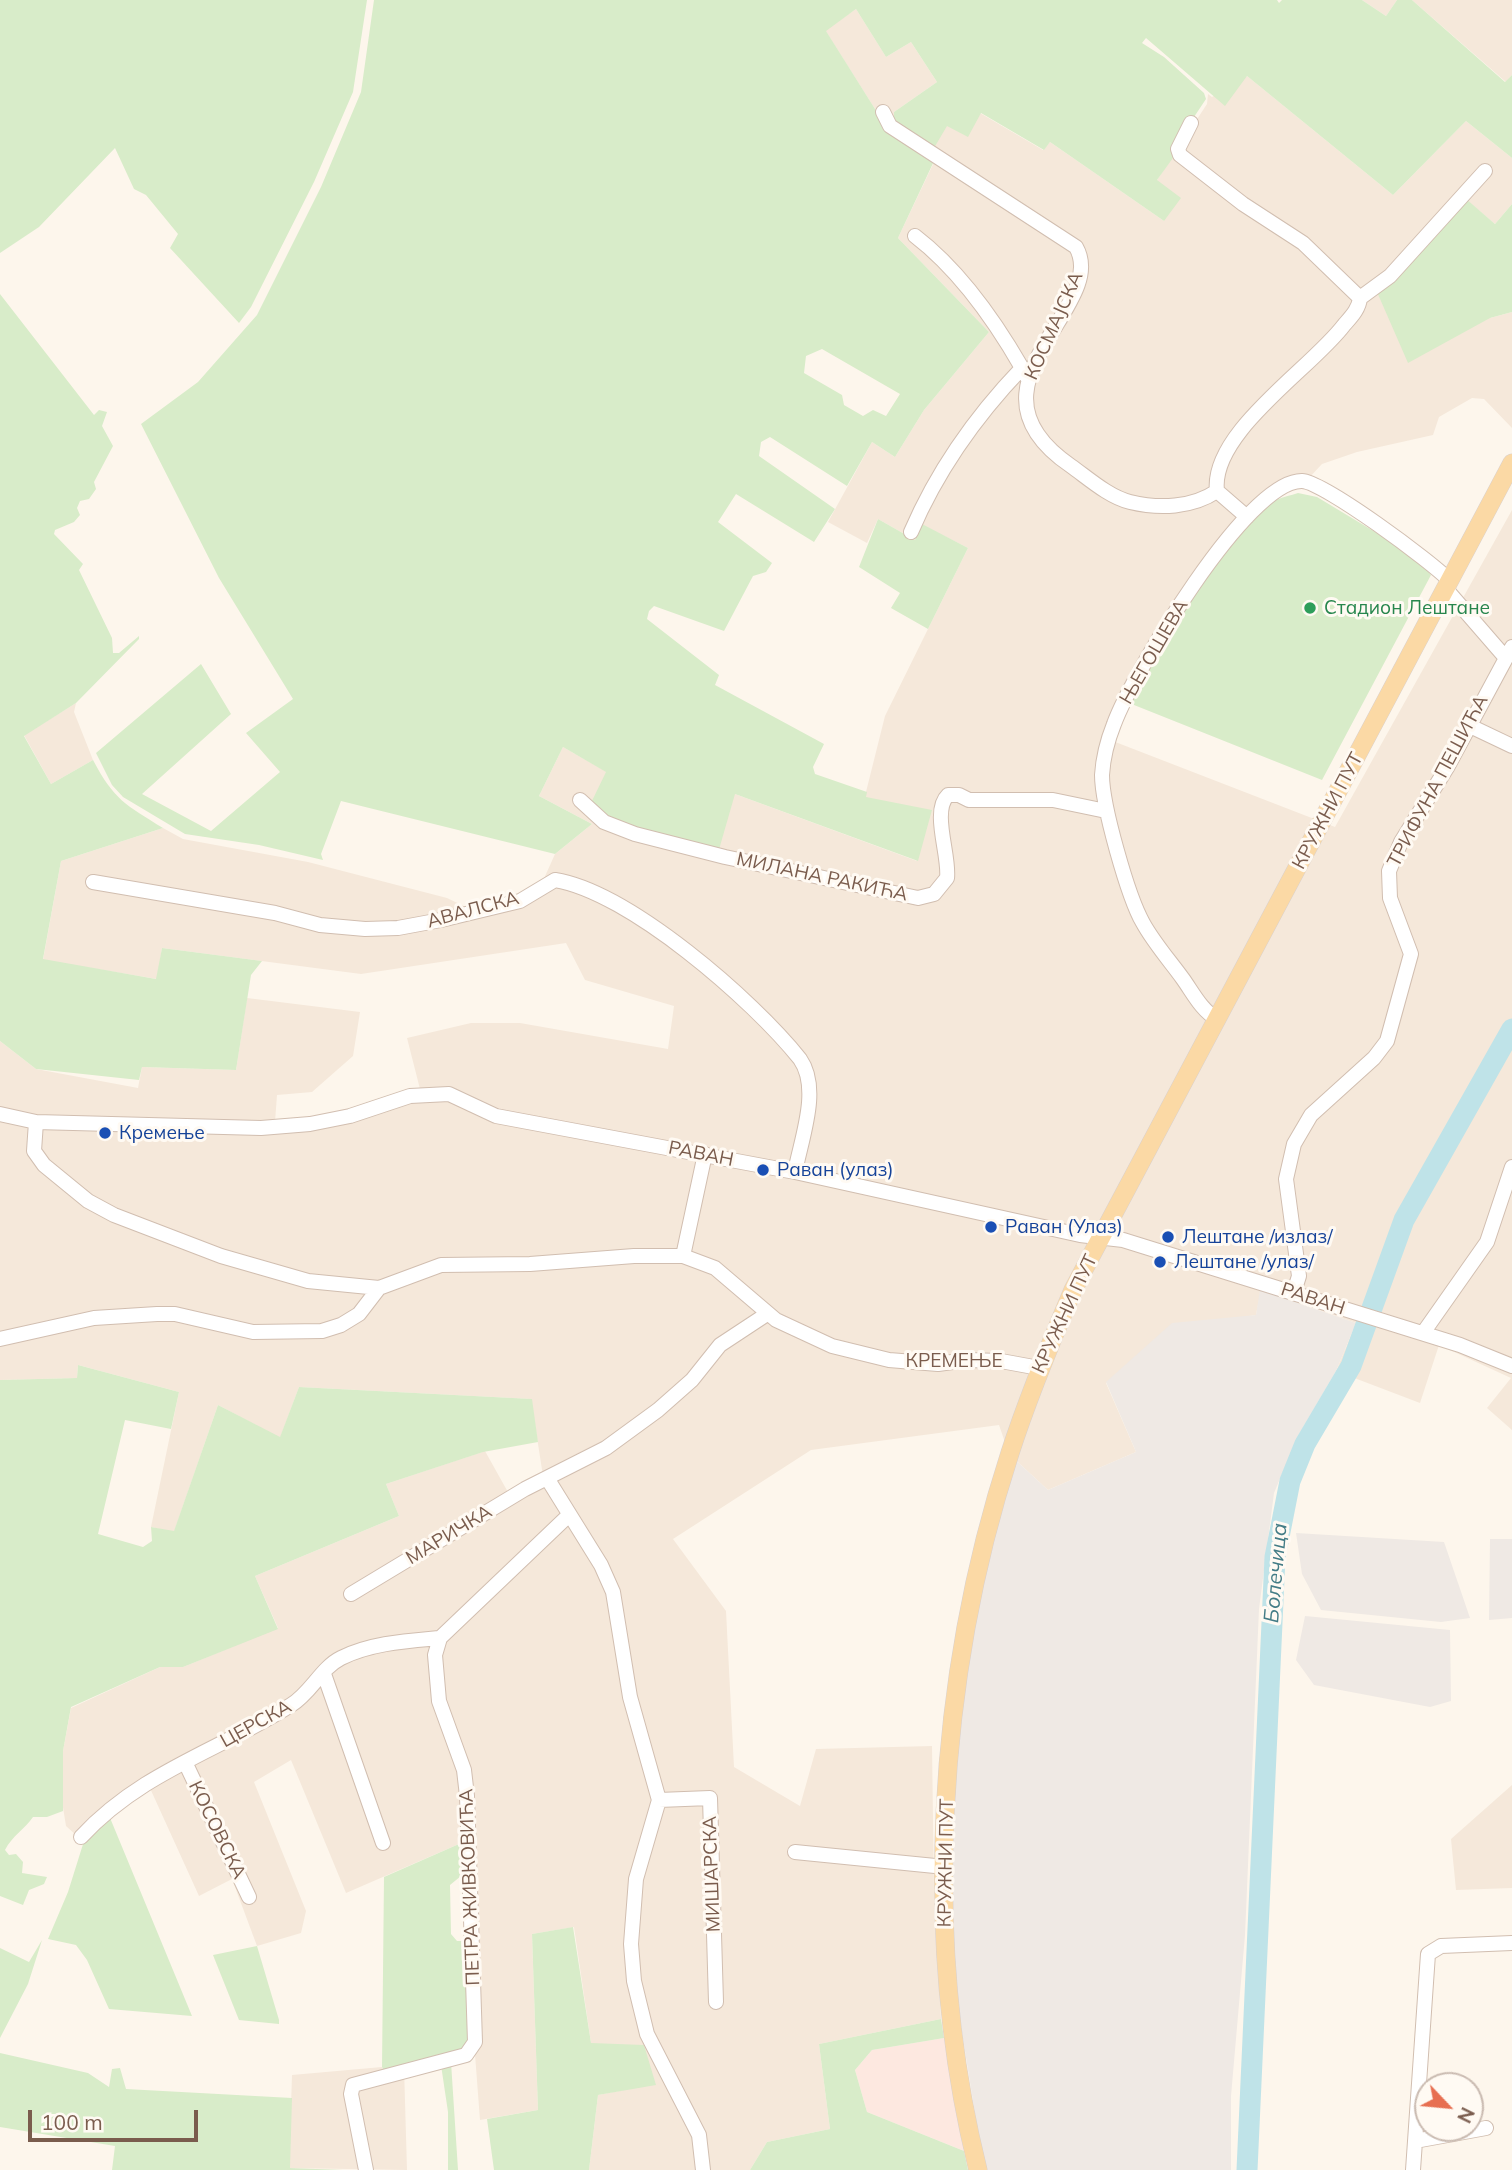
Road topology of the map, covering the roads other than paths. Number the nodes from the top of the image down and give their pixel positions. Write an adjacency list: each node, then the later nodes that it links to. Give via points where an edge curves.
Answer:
1 (883, 112): 6 (street, КОСМАЈСКА, via 890,126 1076,247 1080,276)
2 (1191, 123): 5 (street, via 1178,149 1180,155 1242,204 1303,243)
3 (1485, 171): 5 (street, via 1390,276)
4 (915, 236): 6 (street, via 975,302)
5 (1360, 298): 8 (street, via 1333,340 1250,420 1216,469)
6 (1025, 373): 8 (street, КОСМАЈСКА, via 1027,415 1038,436 1064,462 1112,494 1136,503 1176,506); 10 (street, via 982,409 951,454)
7 (1512, 463): 11 (main road, КРУЖНИ ПУТ)
8 (1217, 491): 9 (street)
9 (1247, 517): 11 (street, ЊЕГОШЕВА, via 1293,483 1309,483 1423,555); 16 (street, ЊЕГОШЕВА, via 1166,625 1123,702 1102,774)
10 (911, 532)
11 (1448, 585): 12 (street, ЊЕГОШЕВА); 18 (main road, КРУЖНИ ПУТ)
12 (1509, 652): 13 (street, ТРИФУНА ПЕШИЋА)
13 (1470, 726): 14 (street); 27 (street, ТРИФУНА ПЕШИЋА, via 1401,842 1389,871 1390,898 1411,954 1391,1033 1374,1058 1311,1115 1286,1167 1299,1276)
14 (1512, 746)
15 (580, 800): 16 (street, МИЛАНА РАКИЋА, via 604,822 635,834 918,898 934,894 947,878 941,804 948,795 959,794 969,800 1054,800)
16 (1107, 811): 18 (street, ЊЕГОШЕВА, via 1142,922 1202,1007)
17 (93, 882): 23 (street, АВАЛСКА, via 320,925 365,929 398,928 520,901 555,880 578,886 620,905 703,964 800,1059 808,1073 809,1093)
18 (1217, 1019): 24 (main road, КРУЖНИ ПУТ)
19 (0, 1115): 20 (street, РАВАН)
20 (36, 1122): 21 (street, РАВАН, via 261,1128 310,1124 410,1096 449,1094 496,1115); 26 (street, via 34,1151 44,1165 88,1201 114,1215 221,1256 308,1281)
21 (705, 1154): 23 (street, РАВАН); 25 (street)
22 (1512, 1167): 29 (street, via 1487,1242)
23 (794, 1172): 24 (street, РАВАН)
24 (1102, 1236): 27 (street, РАВАН); 32 (main road, КРУЖНИ ПУТ)
25 (683, 1256): 26 (street, КРЕМЕЊЕ, via 441,1265); 28 (street, КРЕМЕЊЕ, via 715,1268)
26 (379, 1289): 30 (street, КРЕМЕЊЕ, via 359,1314 322,1331 253,1332 157,1314 94,1318)
27 (1294, 1292): 29 (street, РАВАН)
28 (767, 1314): 32 (street, КРЕМЕЊЕ, via 808,1338 878,1358 938,1364 1001,1361); 33 (street, via 720,1345 692,1380 658,1410 606,1448)
29 (1423, 1333): 31 (street, РАВАН)
30 (0, 1339)
31 (1512, 1366)
32 (1039, 1368): 43 (main road, КРУЖНИ ПУТ, via 997,1497 967,1630 950,1757)
33 (547, 1478): 34 (street); 35 (street, МАРИЧКА)
34 (569, 1514): 36 (street); 39 (street, via 613,1592 630,1697)
35 (351, 1594)
36 (440, 1638): 37 (street, ЦЕРСКА, via 363,1649 330,1665); 49 (street, ПЕТРА ЖИВКОВИЋА, via 435,1666 439,1701 464,1770 467,1796 475,2042 466,2055 353,2085)
37 (324, 1674): 38 (street, ЦЕРСКА, via 293,1704); 41 (street)
38 (184, 1762): 40 (street, ЦЕРСКА, via 139,1785); 44 (street, КОСОВСКА)
39 (659, 1800): 46 (street, МИШАРСКА, via 710,1798); 50 (street, via 636,1879 631,1944 634,1981 647,2034 699,2135)
40 (81, 1837)
41 (383, 1843)
42 (795, 1852): 43 (street)
43 (945, 1867): 51 (main road, КРУЖНИ ПУТ, via 950,2016)
44 (249, 1897)
45 (1512, 1943): 47 (street, via 1441,1946 1428,1954)
46 (716, 2002)
47 (1420, 2072)
48 (1415, 2142): 52 (street)
49 (366, 2170)
50 (703, 2170)
51 (978, 2170)
52 (1413, 2170)

